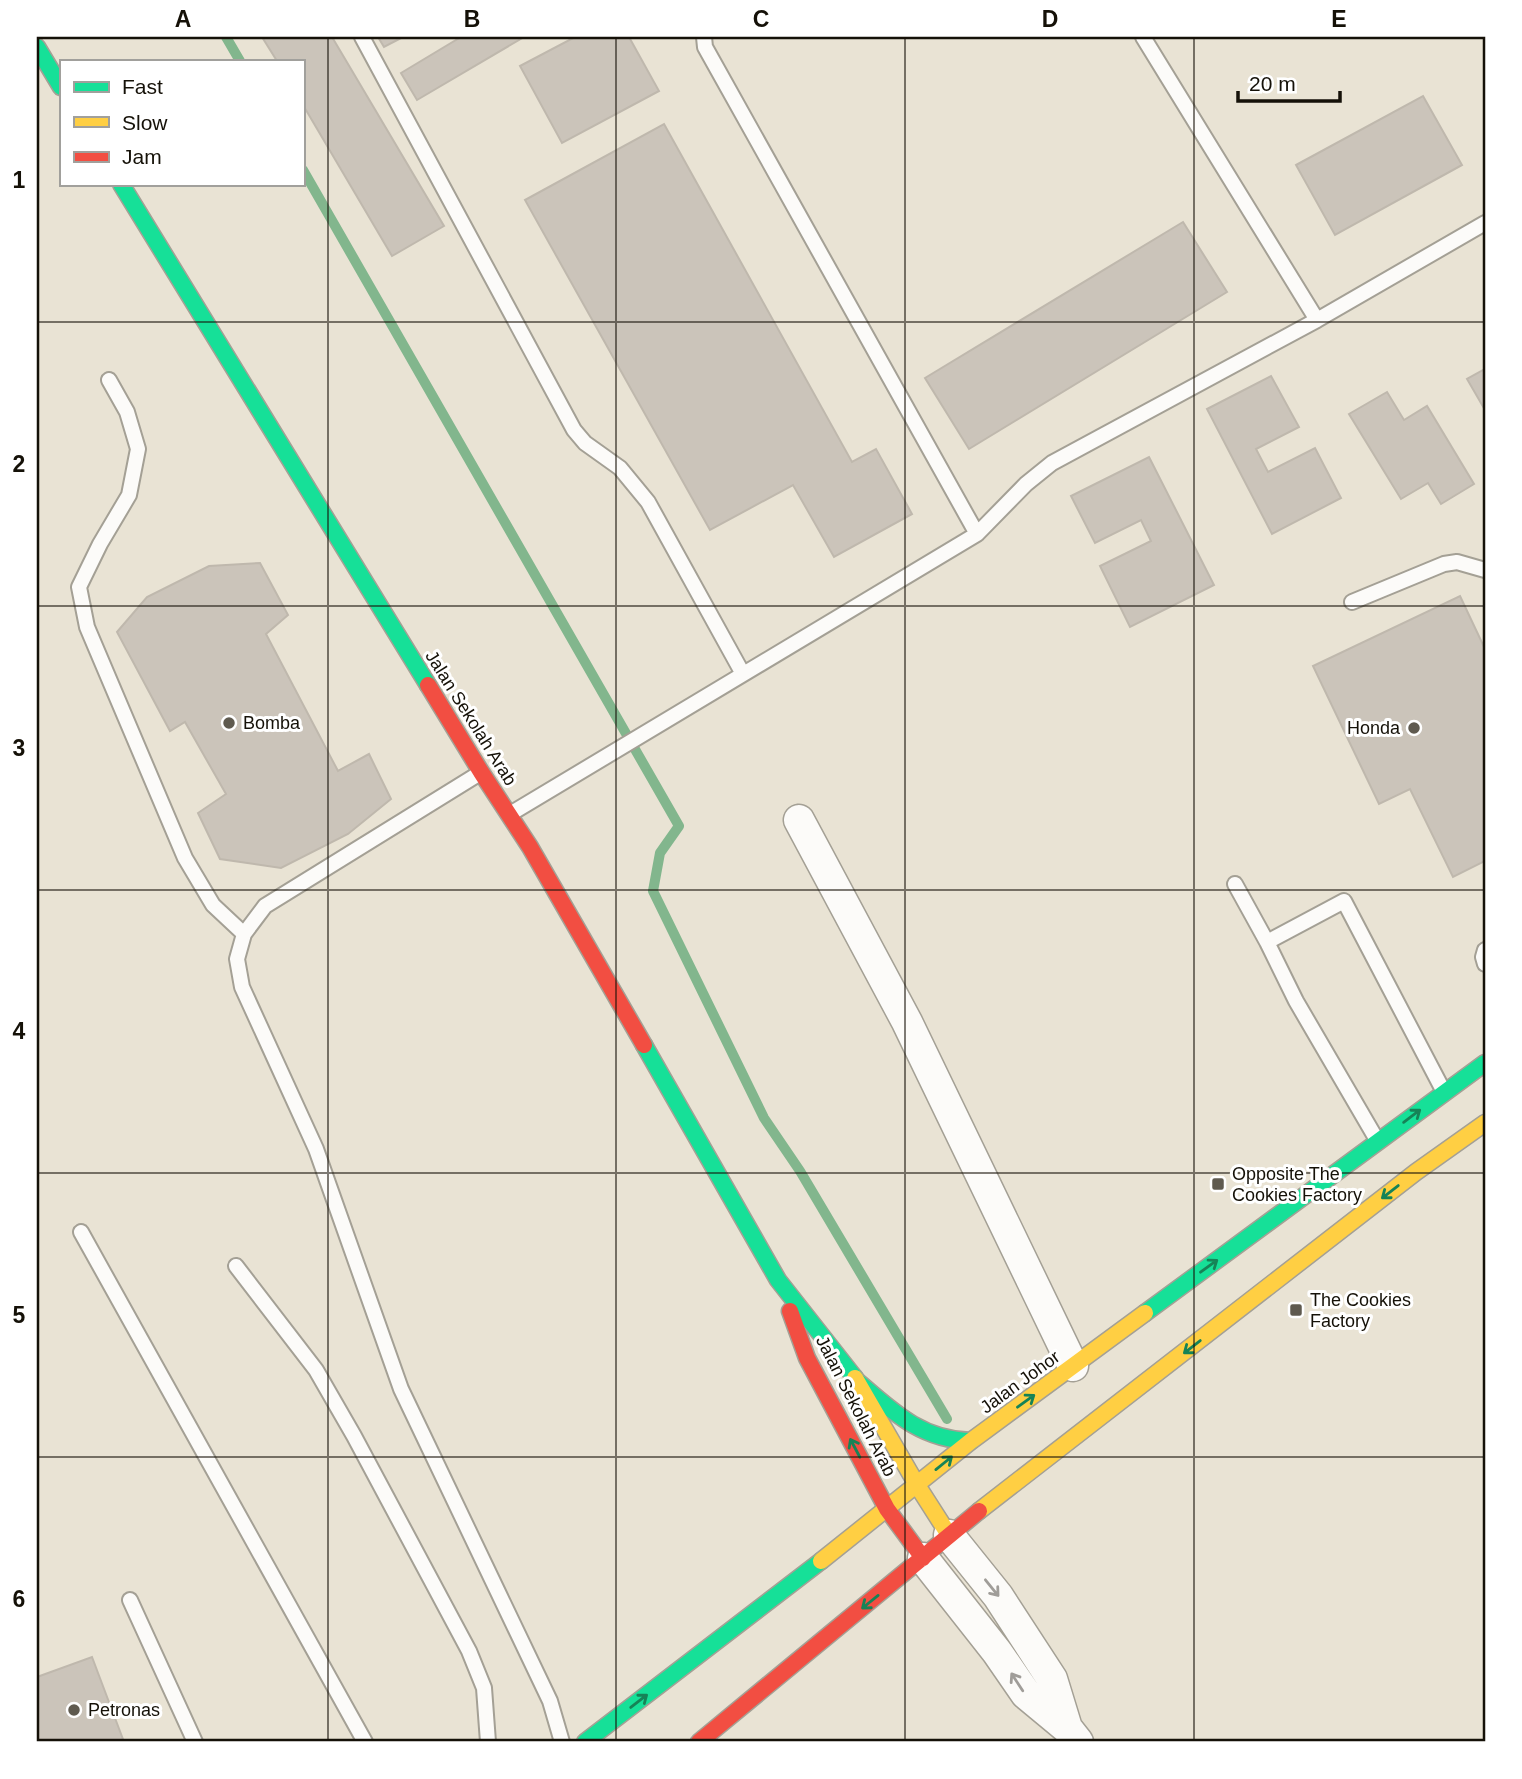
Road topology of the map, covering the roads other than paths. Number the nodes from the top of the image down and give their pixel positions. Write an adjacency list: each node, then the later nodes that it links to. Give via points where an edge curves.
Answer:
1 (362, 37): 13 (lane, via 574,430 620,468 648,502)
2 (704, 37): 10 (lane, via 705,47)
3 (1143, 37): 8 (lane)
4 (37, 47): 5 (main road)
5 (60, 85)
6 (122, 186): 14 (main road, Jalan Sekolah Arab)
7 (1485, 223): 8 (lane)
8 (1317, 320): 10 (lane, via 1052,463)
9 (108, 380): 18 (lane, via 127,412 138,449 129,495 79,587 87,627 185,858 213,905)
10 (977, 534): 13 (lane)
11 (1485, 570): 12 (lane, via 1457,562 1444,564)
12 (1352, 602)
13 (743, 674): 15 (lane)
14 (481, 772): 15 (main road, Jalan Sekolah Arab); 18 (lane, via 265,906)
15 (509, 815): 28 (main road, Jalan Sekolah Arab)
16 (799, 820): 29 (street, via 907,1022)
17 (1234, 884): 19 (lane)
18 (244, 934): 41 (lane, via 237,959 242,988 316,1149 401,1389 550,1701)
19 (1267, 942): 23 (lane, via 1344,901); 25 (lane)
20 (1485, 950): 21 (lane)
21 (1485, 964)
22 (1485, 1063): 23 (main road, Jalan Johor)
23 (1445, 1093): 25 (main road, Jalan Johor, one-way to 23)
24 (1485, 1123): 34 (main road, one-way to 34)
25 (1378, 1142): 29 (main road, Jalan Johor, one-way to 25)
26 (81, 1232): 39 (lane)
27 (236, 1266): 40 (lane, via 316,1370 469,1651 484,1689)
28 (778, 1280): 30 (main road, Jalan Sekolah Arab); 33 (main road, Jalan Sekolah Arab, one-way to 28, via 807,1358)
29 (1073, 1366): 31 (main road, Jalan Johor, one-way to 29)
30 (856, 1380): 31 (main road, via 916,1427 937,1437); 32 (main road, Jalan Sekolah Arab)
31 (971, 1441): 32 (main road, Jalan Johor, one-way to 31)
32 (917, 1485): 33 (main road, Jalan Johor); 34 (main road, Jalan Sekolah Arab)
33 (887, 1509): 35 (main road, Jalan Sekolah Arab); 42 (main road, Jalan Johor, one-way to 33)
34 (949, 1535): 35 (main road); 37 (street, one-way to 37, via 998,1596 1052,1679)
35 (923, 1558): 37 (street, one-way to 35, via 1026,1694 998,1651); 43 (main road, one-way to 43)
36 (130, 1600): 38 (lane)
37 (1072, 1735)
38 (195, 1742)
39 (365, 1742)
40 (488, 1742)
41 (562, 1742)
42 (585, 1742)
43 (699, 1742)

